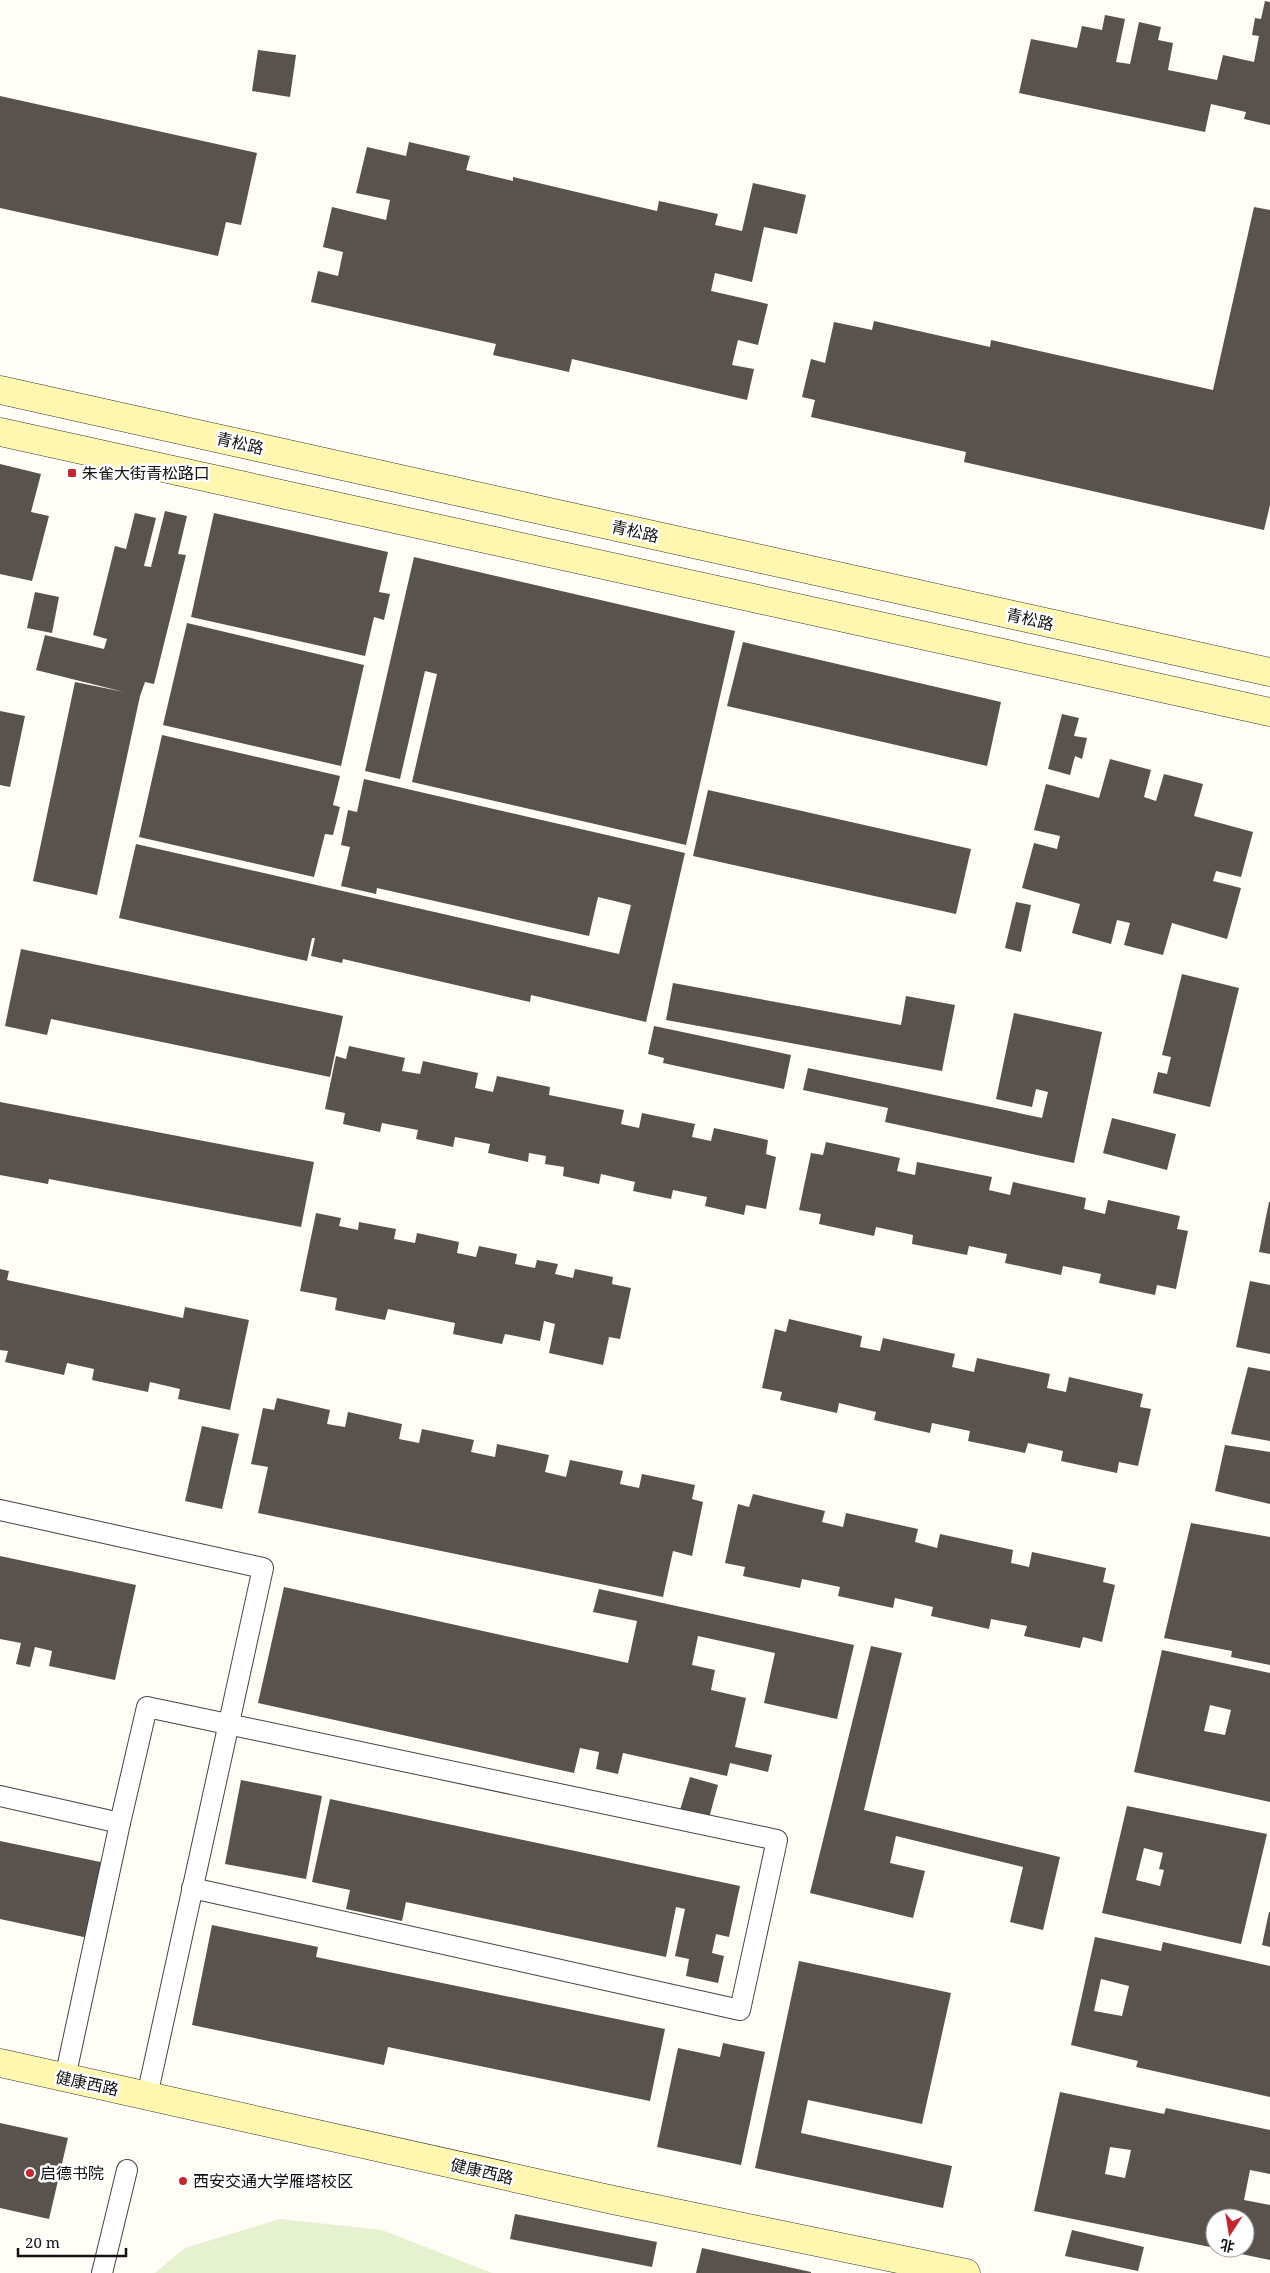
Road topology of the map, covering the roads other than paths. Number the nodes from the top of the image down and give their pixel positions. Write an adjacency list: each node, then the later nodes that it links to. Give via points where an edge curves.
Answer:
1 (0, 390): 3 (main road, 青松路)
2 (0, 432): 4 (main road)
3 (1270, 672)
4 (1270, 712)
5 (0, 1510): 6 (lane, via 263,1568)
6 (228, 1726): 8 (lane, via 147,1707); 9 (lane); 9 (lane, via 777,1840 740,2010)
7 (0, 1796): 8 (lane)
8 (120, 1823): 11 (lane)
9 (192, 1888): 12 (lane)
10 (0, 2063): 11 (main road, 健康西路)
11 (65, 2078): 12 (main road, 健康西路)
12 (147, 2096): 15 (main road, 健康西路, via 613,2200)
13 (127, 2170): 14 (lane)
14 (102, 2273)
15 (966, 2273)

